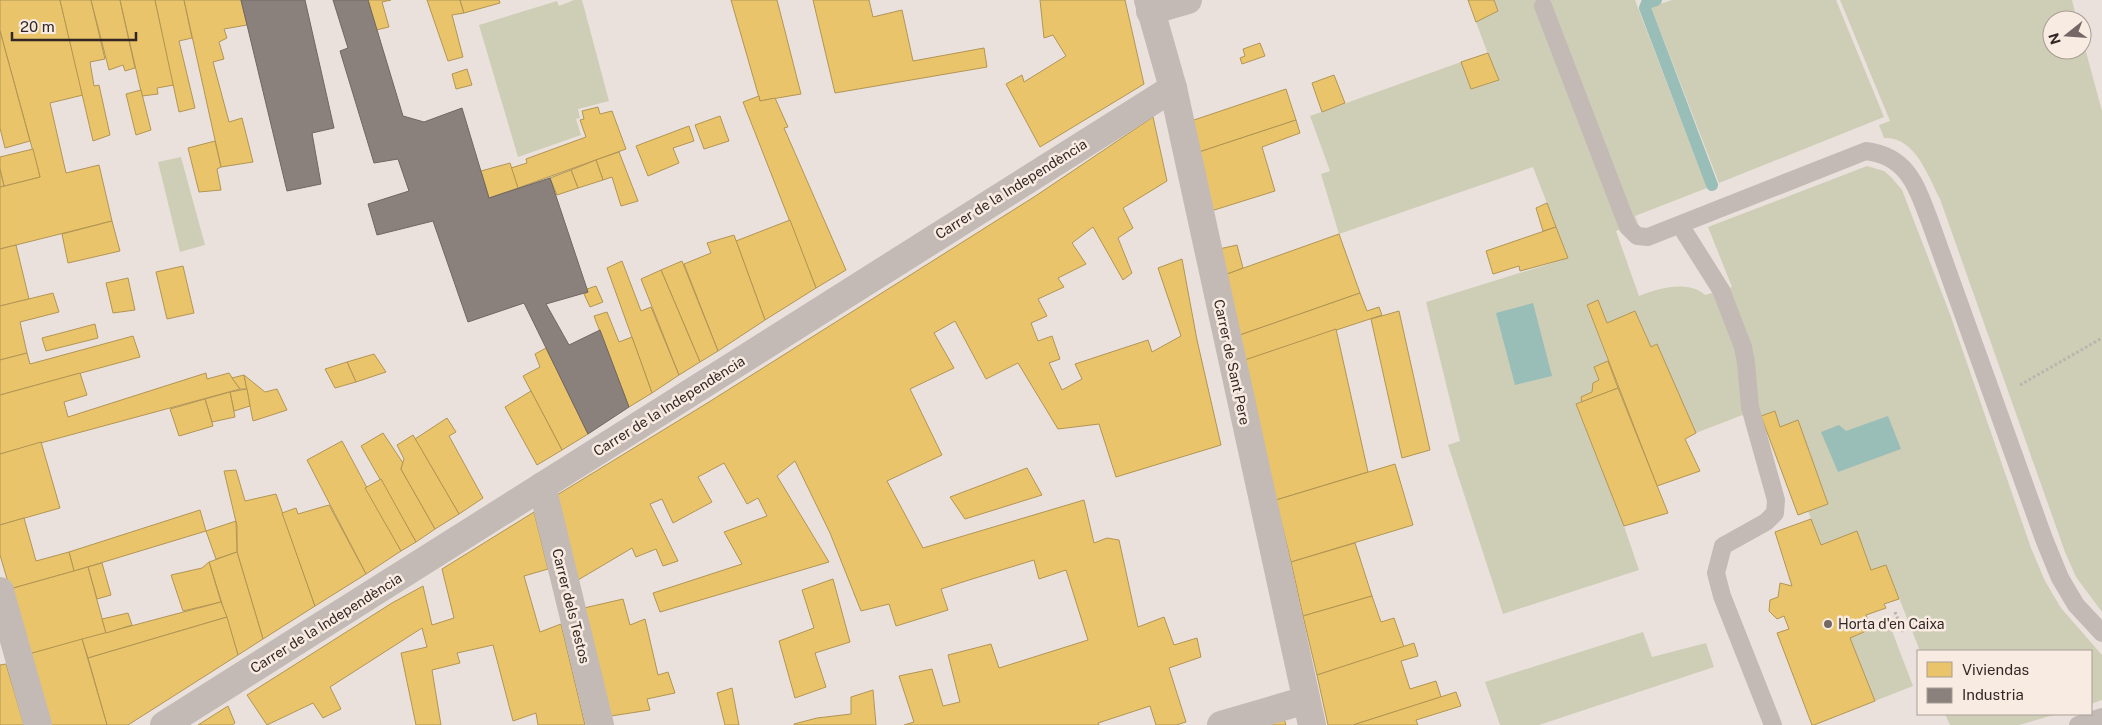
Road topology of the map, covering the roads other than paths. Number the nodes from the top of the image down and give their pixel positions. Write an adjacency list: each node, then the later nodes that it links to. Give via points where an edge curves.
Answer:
1 (1188, 0): 2 (street)
2 (1149, 6): 4 (street, Carrer de Sant Pere)
3 (1543, 6): 5 (lane, via 1628,227 1637,236 1648,237)
4 (1173, 88): 6 (street, Carrer de la Independència); 9 (street, Carrer de Sant Pere)
5 (1680, 225): 8 (lane, via 1866,151 1880,153 1907,171 1917,188 2060,578 2076,605); 15 (lane, via 1721,290 1743,347 1750,407 1776,500 1775,513 1766,522 1723,546 1716,573)
6 (542, 486): 12 (street, Carrer de la Independència); 13 (street, Carrer dels Testos)
7 (0, 591): 11 (street)
8 (2102, 633)
9 (1309, 712): 14 (street)
10 (2102, 718): 16 (lane)
11 (38, 725)
12 (164, 725)
13 (600, 725)
14 (1221, 725)
15 (1773, 725)
16 (2078, 725)

